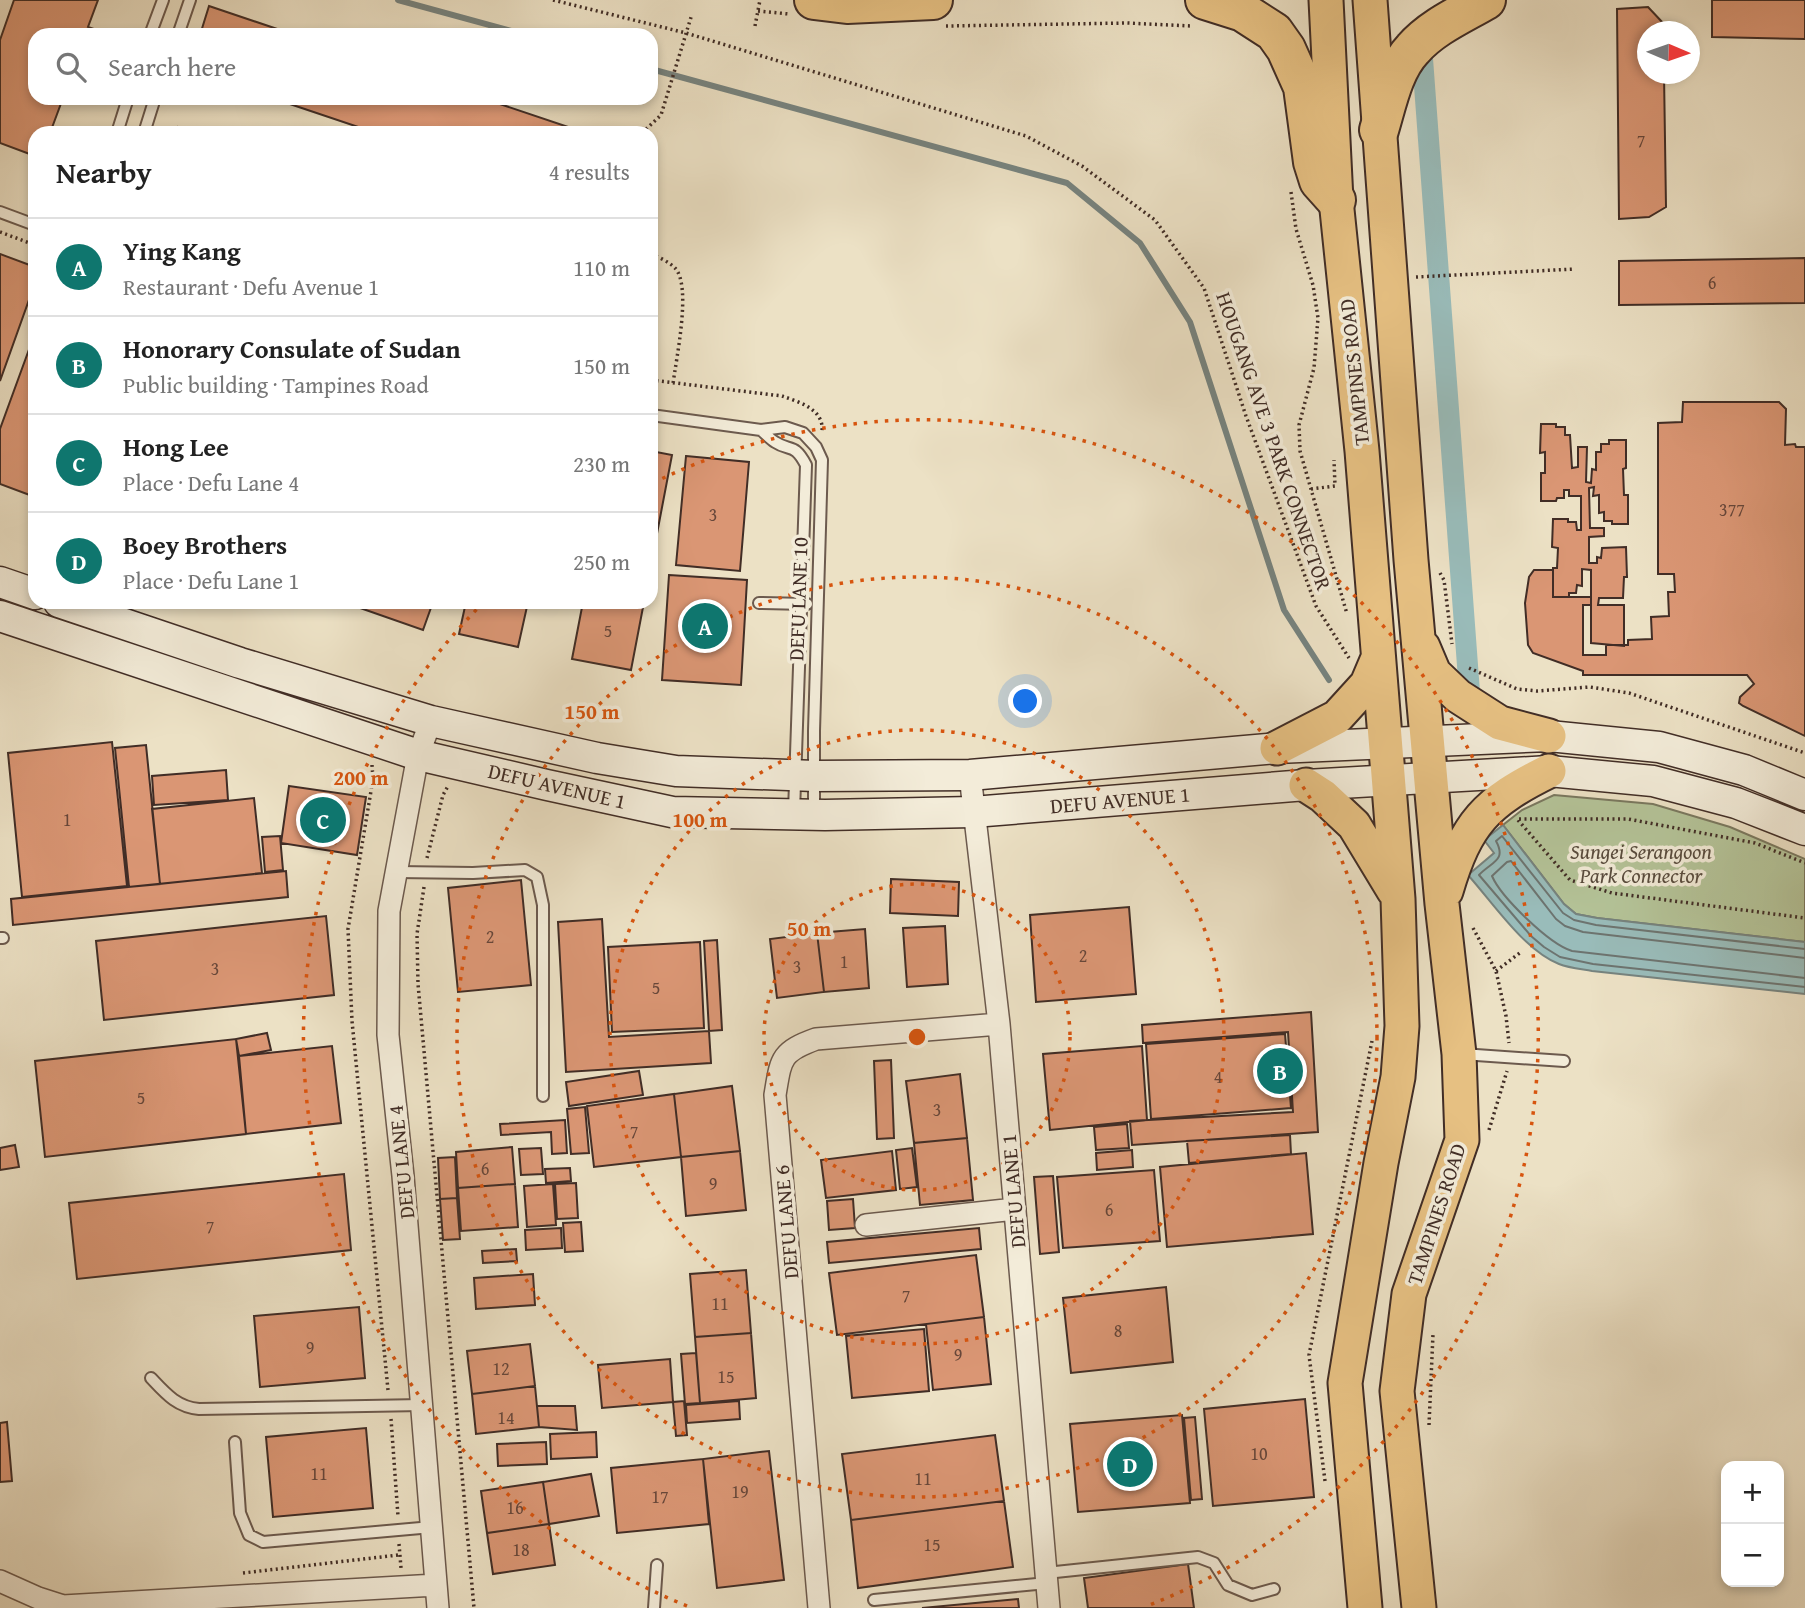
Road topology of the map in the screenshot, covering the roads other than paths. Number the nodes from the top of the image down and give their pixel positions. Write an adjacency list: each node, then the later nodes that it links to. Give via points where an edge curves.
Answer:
1 (163, 0): 9 (lane)
2 (190, 0): 10 (lane)
3 (1326, 0): 16 (main road, TAMPINES ROAD)
4 (1370, 0): 15 (main road, TAMPINES ROAD)
5 (1486, 0): 15 (highway, via 1426,36 1410,51)
6 (806, 8): 7 (highway, via 847,4)
7 (935, 13)
8 (1198, 13): 16 (highway, via 1243,12 1274,32 1303,87 1319,181)
9 (153, 28)
10 (180, 28)
11 (126, 105): 13 (lane)
12 (153, 105): 14 (lane)
13 (119, 126)
14 (146, 126)
15 (1379, 130): 28 (main road, TAMPINES ROAD)
16 (1336, 200): 29 (main road, TAMPINES ROAD, via 1362,451)
17 (0, 212): 18 (lane)
18 (28, 222)
19 (658, 416): 20 (lane, DEFU LANE 10)
20 (761, 430): 24 (lane, DEFU LANE 10, via 777,444 800,454 806,465); 25 (lane, DEFU LANE 10, via 785,427 803,433 822,460)
21 (0, 582): 22 (main road)
22 (28, 592)
23 (759, 603): 24 (lane)
24 (800, 604): 25 (lane); 38 (lane, DEFU LANE 10)
25 (817, 604): 38 (lane, DEFU LANE 10)
26 (80, 609): 30 (main road, DEFU AVENUE 1)
27 (0, 616): 35 (main road, DEFU AVENUE 1)
28 (1418, 635): 31 (main road, via 1434,673 1458,696 1500,723); 32 (main road, TAMPINES ROAD)
29 (1360, 657): 33 (main road, TAMPINES ROAD); 34 (main road, via 1367,684 1337,717)
30 (431, 720): 35 (street, DEFU LANE 4); 38 (main road, DEFU AVENUE 1, via 676,771)
31 (1549, 736): 32 (main road); 42 (main road, via 1659,747 1744,770)
32 (1428, 741): 33 (main road); 39 (main road, TAMPINES ROAD)
33 (1384, 744): 34 (main road, DEFU AVENUE 1); 40 (main road, TAMPINES ROAD)
34 (1277, 748): 37 (main road, DEFU AVENUE 1)
35 (418, 755): 44 (main road, DEFU AVENUE 1, via 672,812); 46 (street, DEFU LANE 4)
36 (1549, 771): 39 (main road); 45 (main road, via 1653,781 1736,803); 48 (main road, via 1513,789 1485,811 1454,864)
37 (970, 775): 38 (main road, DEFU AVENUE 1); 43 (street, DEFU LANE 1)
38 (805, 776): 44 (lane, DEFU LANE 10); 44 (lane, DEFU LANE 10)
39 (1431, 778): 40 (main road); 48 (main road, TAMPINES ROAD)
40 (1387, 780): 41 (main road, DEFU AVENUE 1); 47 (main road, TAMPINES ROAD)
41 (1306, 785): 43 (main road, DEFU AVENUE 1); 47 (main road, via 1354,825)
42 (1805, 795)
43 (973, 811): 44 (main road, DEFU AVENUE 1); 49 (street, DEFU LANE 1)
44 (804, 815)
45 (1805, 831)
46 (397, 872): 52 (lane, via 525,870 537,877 543,905); 56 (street, DEFU LANE 4, via 389,911 387,1035)
47 (1398, 899): 69 (main road, TAMPINES ROAD, via 1402,1026 1398,1077 1345,1383)
48 (1442, 904): 50 (main road, TAMPINES ROAD)
49 (999, 1024): 53 (street, DEFU LANE 1); 67 (street, DEFU LANE 6, via 816,1039 794,1047 781,1064 775,1095)
50 (1459, 1054): 51 (lane); 70 (main road, TAMPINES ROAD, via 1462,1140 1409,1294 1397,1391)
51 (1563, 1061)
52 (543, 1096)
53 (1015, 1209): 54 (street); 60 (street, DEFU LANE 1)
54 (866, 1225)
55 (152, 1378): 56 (lane, via 185,1408)
56 (422, 1405): 58 (street, DEFU LANE 4)
57 (235, 1442): 58 (lane, via 240,1513 249,1535 262,1542)
58 (432, 1527): 62 (street, DEFU LANE 4)
59 (657, 1565): 66 (lane)
60 (1046, 1578): 63 (lane, via 1198,1557 1214,1563 1228,1585 1252,1595); 64 (lane); 68 (street, DEFU LANE 1)
61 (0, 1581): 62 (street, via 63,1606)
62 (436, 1585): 65 (street, DEFU LANE 4)
63 (1274, 1589)
64 (874, 1600)
65 (439, 1608)
66 (654, 1608)
67 (819, 1608)
68 (1049, 1608)
69 (1365, 1608)
70 (1419, 1608)

